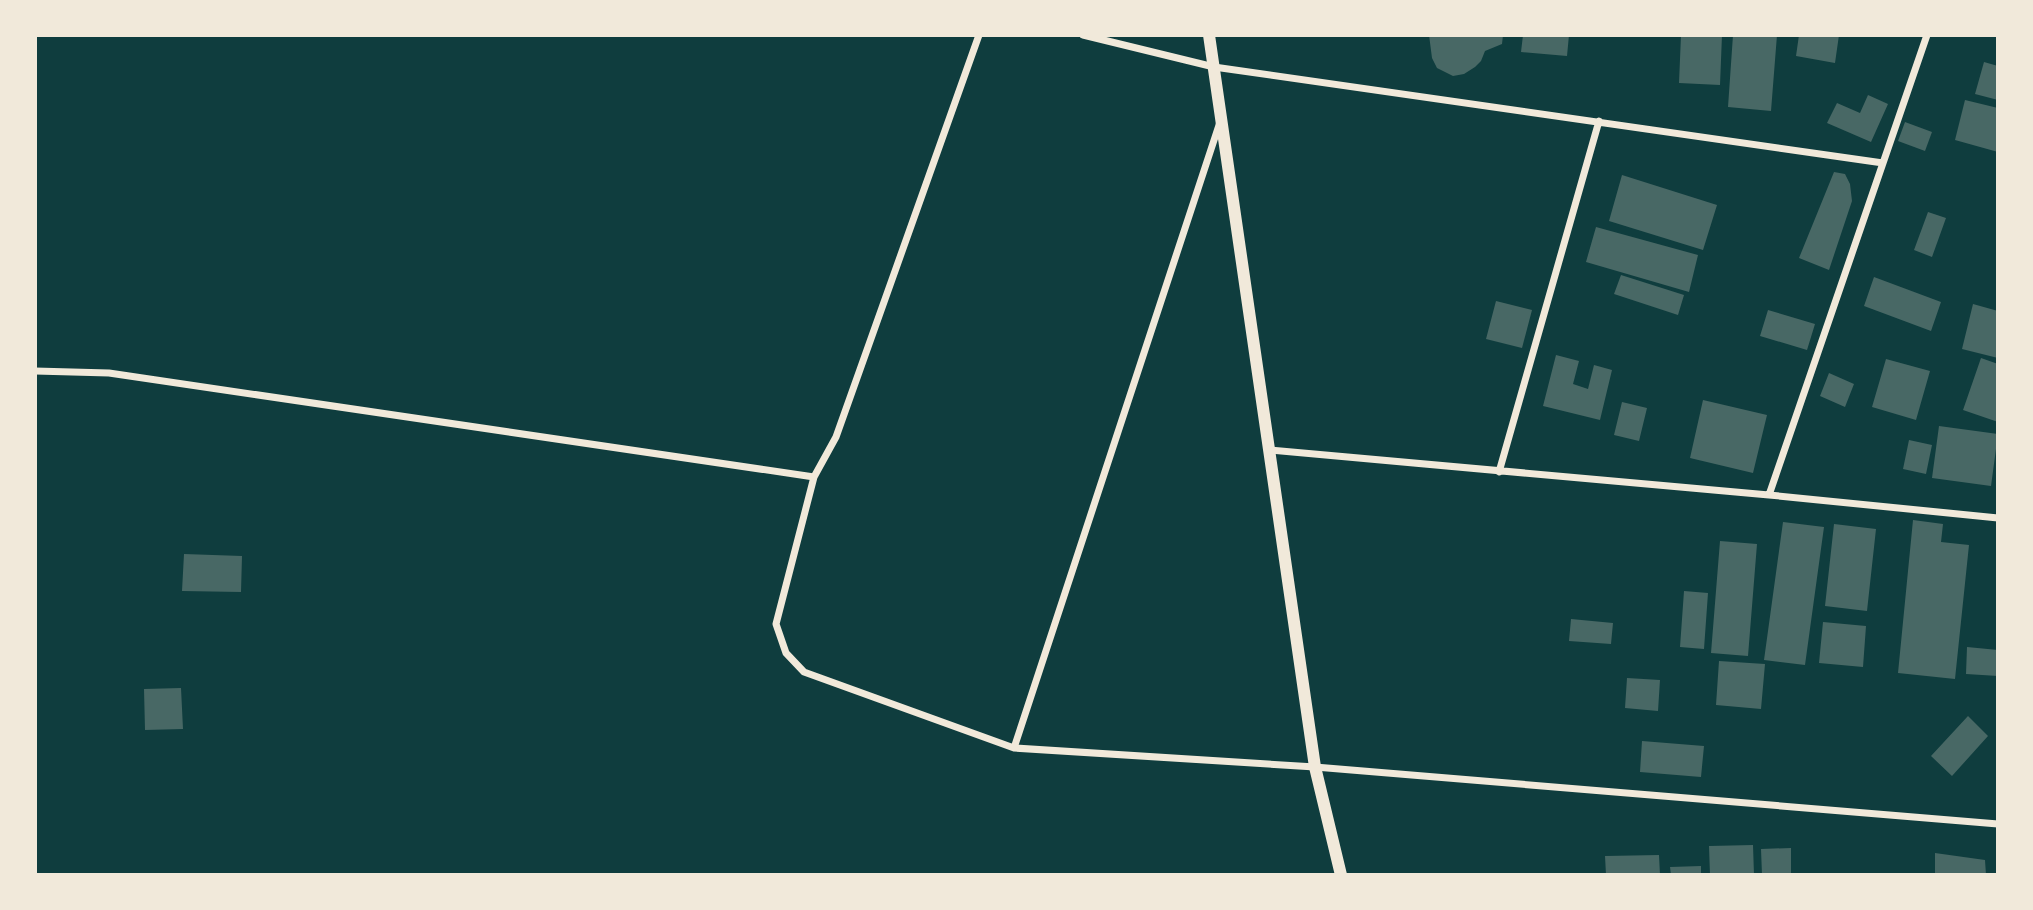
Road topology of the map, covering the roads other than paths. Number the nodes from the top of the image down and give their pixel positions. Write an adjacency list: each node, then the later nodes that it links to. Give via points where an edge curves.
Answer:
1 (979, 35): 12 (street, via 836,437)
2 (1083, 35): 5 (street)
3 (1209, 35): 5 (street)
4 (1927, 35): 8 (street)
5 (1214, 67): 6 (street); 7 (street)
6 (1221, 118): 10 (street); 15 (street)
7 (1599, 121): 8 (street); 11 (street)
8 (1883, 163): 13 (street)
9 (35, 372): 12 (street, via 109,373)
10 (1269, 450): 11 (street); 16 (street)
11 (1499, 472): 13 (street)
12 (814, 477): 15 (street, via 776,624 786,653 804,672)
13 (1769, 495): 14 (street)
14 (1998, 518)
15 (1014, 748): 16 (street)
16 (1315, 768): 17 (street); 18 (street)
17 (1998, 824)
18 (1341, 875)

